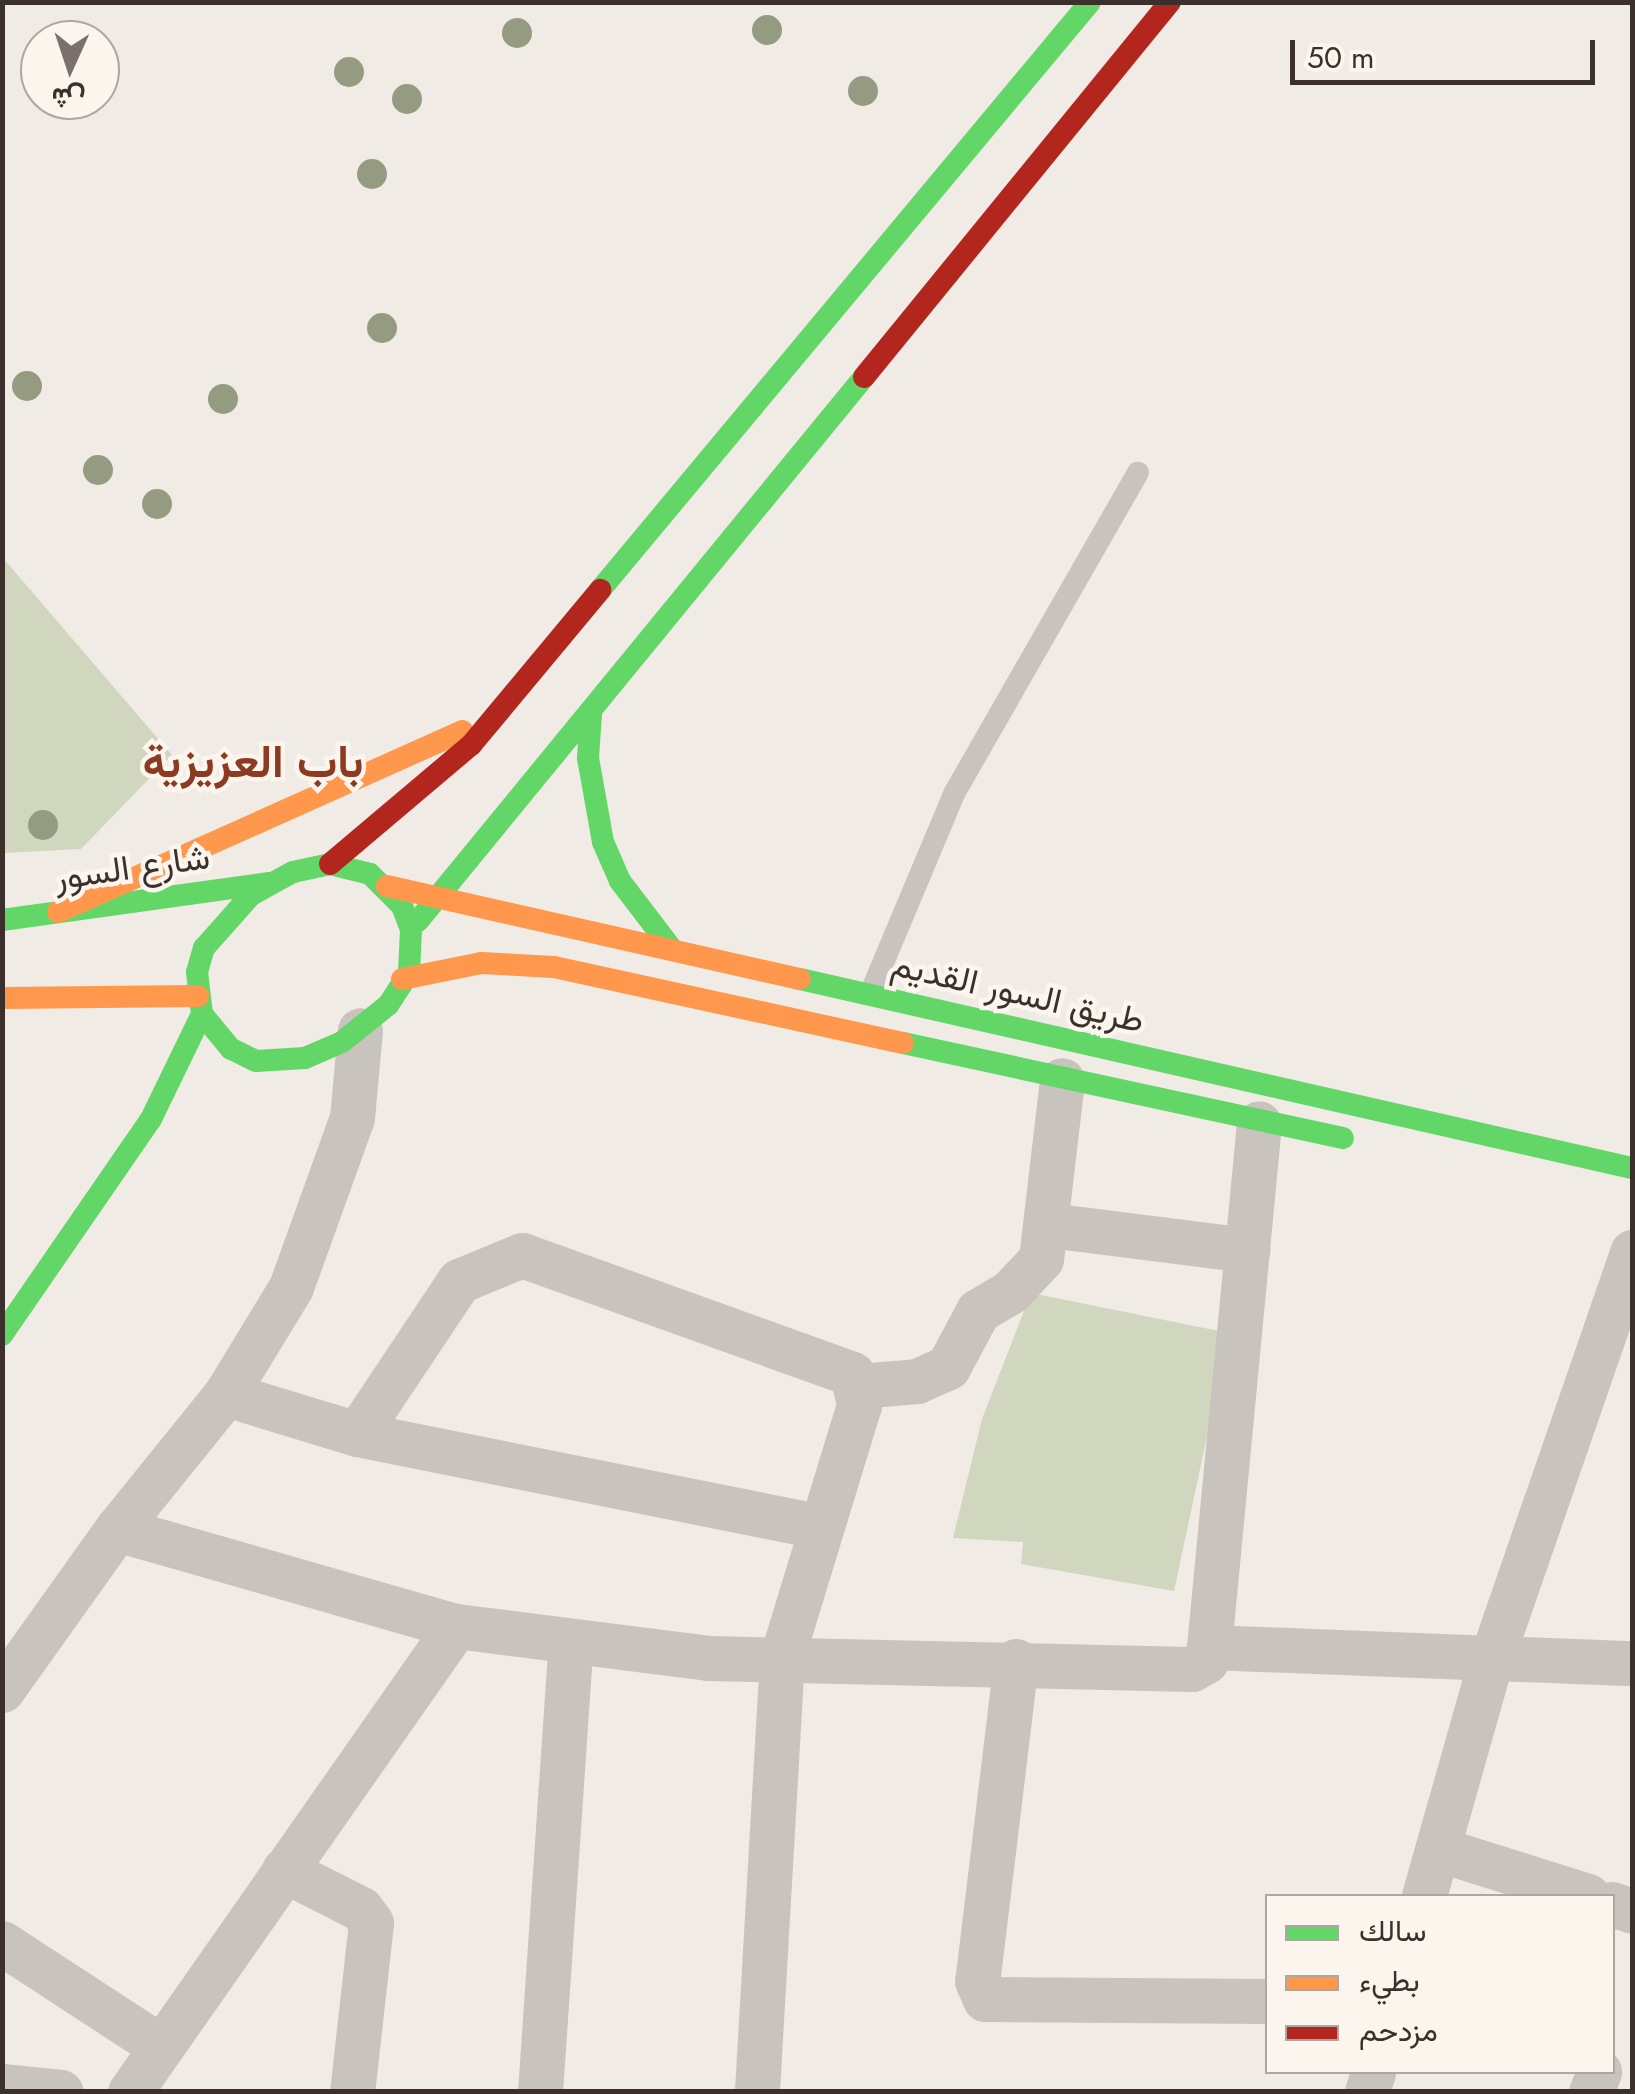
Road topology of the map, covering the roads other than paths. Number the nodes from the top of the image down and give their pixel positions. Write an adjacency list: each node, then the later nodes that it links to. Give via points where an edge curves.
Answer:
1 (1090, 2): 5 (main road)
2 (1170, 2): 4 (main road)
3 (1138, 473): 15 (lane, via 954,792)
4 (591, 714): 9 (main road); 13 (main road, via 588,758 603,842 628,893)
5 (496, 715): 6 (main road, via 438,777); 10 (main road)
6 (330, 864): 7 (main road); 8 (main road, via 350,866)
7 (272, 882): 10 (main road, شارع السور); 17 (main road, via 233,911 204,948)
8 (386, 886): 9 (main road, طريق السور القديم); 12 (main road)
9 (440, 896): 12 (main road); 13 (main road, طريق السور القديم)
10 (58, 912): 11 (main road, شارع السور)
11 (2, 920)
12 (411, 930): 14 (main road, via 409,973)
13 (672, 949): 15 (main road, طريق السور القديم)
14 (402, 979): 18 (main road, via 388,1005); 21 (main road, via 481,963 554,967)
15 (870, 994): 26 (main road, طريق السور القديم)
16 (2, 998): 17 (main road)
17 (200, 1005): 19 (main road, via 232,1049); 25 (main road, via 170,1085)
18 (360, 1030): 19 (main road, via 304,1058); 34 (street, via 352,1118 326,1203 292,1287)
19 (256, 1061): 20 (main road)
20 (222, 1080)
21 (1062, 1080): 23 (main road); 29 (street)
22 (190, 1102): 25 (main road)
23 (1259, 1123): 24 (main road); 30 (street)
24 (1377, 1144)
25 (129, 1152): 32 (main road)
26 (1632, 1168)
27 (1574, 1181): 28 (main road)
28 (1632, 1192)
29 (1050, 1224): 30 (street); 33 (street, via 1041,1259 1010,1292 978,1311 948,1366 917,1381)
30 (1246, 1250): 40 (street)
31 (1632, 1252): 42 (street)
32 (2, 1335)
33 (858, 1386): 35 (street, via 852,1374 826,1361 522,1255 459,1281); 36 (street)
34 (226, 1394): 35 (street); 37 (street)
35 (357, 1434): 36 (street)
36 (818, 1526): 41 (street)
37 (117, 1529): 38 (street); 45 (street)
38 (456, 1626): 39 (street); 47 (street)
39 (571, 1641): 41 (street, via 708,1658); 57 (street)
40 (1209, 1647): 42 (street); 43 (street, via 1206,1661 1192,1670)
41 (782, 1658): 43 (street); 58 (street)
42 (1492, 1660): 44 (street); 46 (street)
43 (1016, 1661): 51 (street, via 977,1981 985,1999)
44 (1632, 1663)
45 (2, 1690)
46 (1438, 1849): 48 (street); 49 (street)
47 (284, 1870): 52 (street); 56 (street, via 362,1909 371,1922)
48 (1425, 1894)
49 (1582, 1894)
50 (2, 1943): 52 (street)
51 (1265, 2002)
52 (157, 2044): 55 (street)
53 (2, 2086): 54 (street)
54 (61, 2092)
55 (130, 2092)
56 (352, 2092)
57 (540, 2092)
58 (757, 2092)

